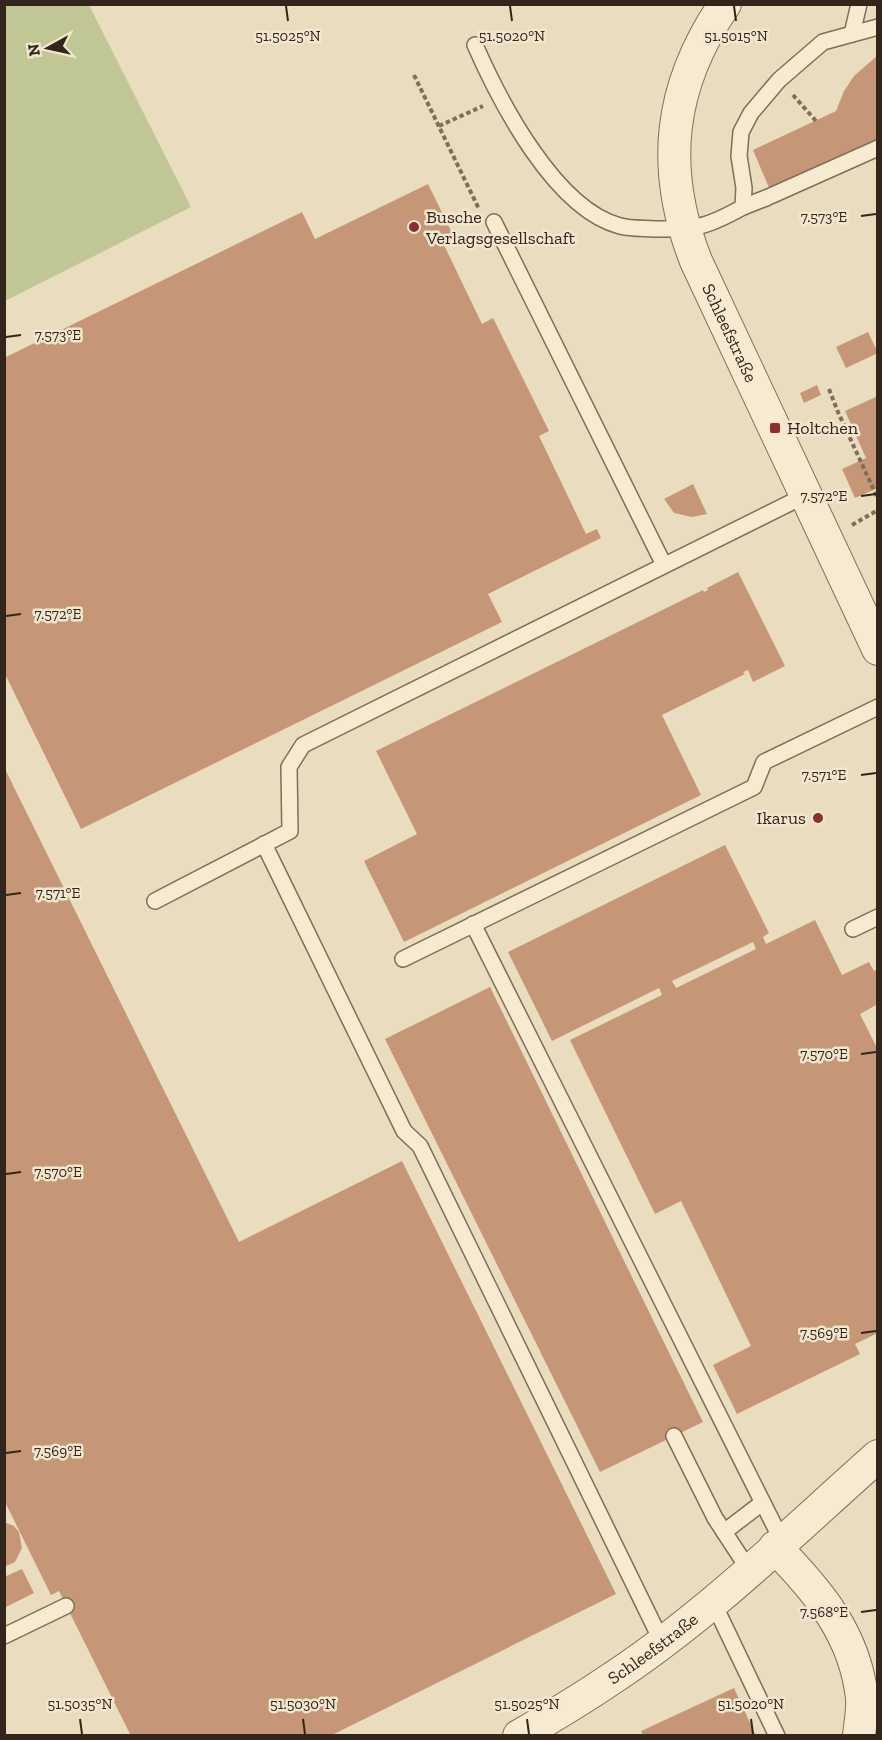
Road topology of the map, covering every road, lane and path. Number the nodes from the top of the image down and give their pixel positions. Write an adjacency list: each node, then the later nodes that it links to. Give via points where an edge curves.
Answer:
1 (725, 4): 14 (street, Schleefstraße, via 703,39 680,103 673,166)
2 (859, 4): 4 (lane)
3 (878, 27): 4 (lane)
4 (852, 34): 7 (lane, via 823,42)
5 (475, 45): 8 (lane)
6 (414, 75): 10 (path)
7 (779, 80): 9 (path); 12 (lane, via 751,113 741,132)
8 (501, 99): 10 (path); 14 (lane, via 538,158 576,200 594,213 620,226)
9 (816, 121)
10 (439, 126): 13 (path, via 485,221)
11 (878, 147): 12 (lane)
12 (743, 207): 14 (lane, via 703,226)
13 (494, 222): 18 (lane)
14 (684, 230): 16 (street, Schleefstraße)
15 (829, 389): 17 (path)
16 (806, 495): 18 (lane); 19 (street, Schleefstraße)
17 (878, 499)
18 (664, 565): 21 (lane, via 303,745 290,767 290,831)
19 (874, 630)
20 (878, 707): 24 (lane, via 764,762 754,787)
21 (264, 844): 22 (lane); 36 (lane, via 404,1131 420,1146)
22 (155, 901)
23 (878, 917): 25 (lane)
24 (473, 924): 26 (lane); 29 (lane)
25 (853, 928)
26 (403, 959)
27 (674, 1436): 30 (lane)
28 (878, 1456): 31 (street, Schleefstraße)
29 (762, 1503): 30 (lane); 31 (lane)
30 (724, 1532): 32 (lane)
31 (779, 1544): 32 (street, Schleefstraße); 39 (street, via 828,1606 844,1635 855,1663 862,1699)
32 (749, 1570): 33 (street, Schleefstraße)
33 (713, 1602): 36 (street, Schleefstraße); 38 (lane)
34 (66, 1606): 35 (lane)
35 (4, 1636)
36 (662, 1642): 37 (street, Schleefstraße, via 606,1683)
37 (519, 1736)
38 (777, 1736)
39 (859, 1736)

